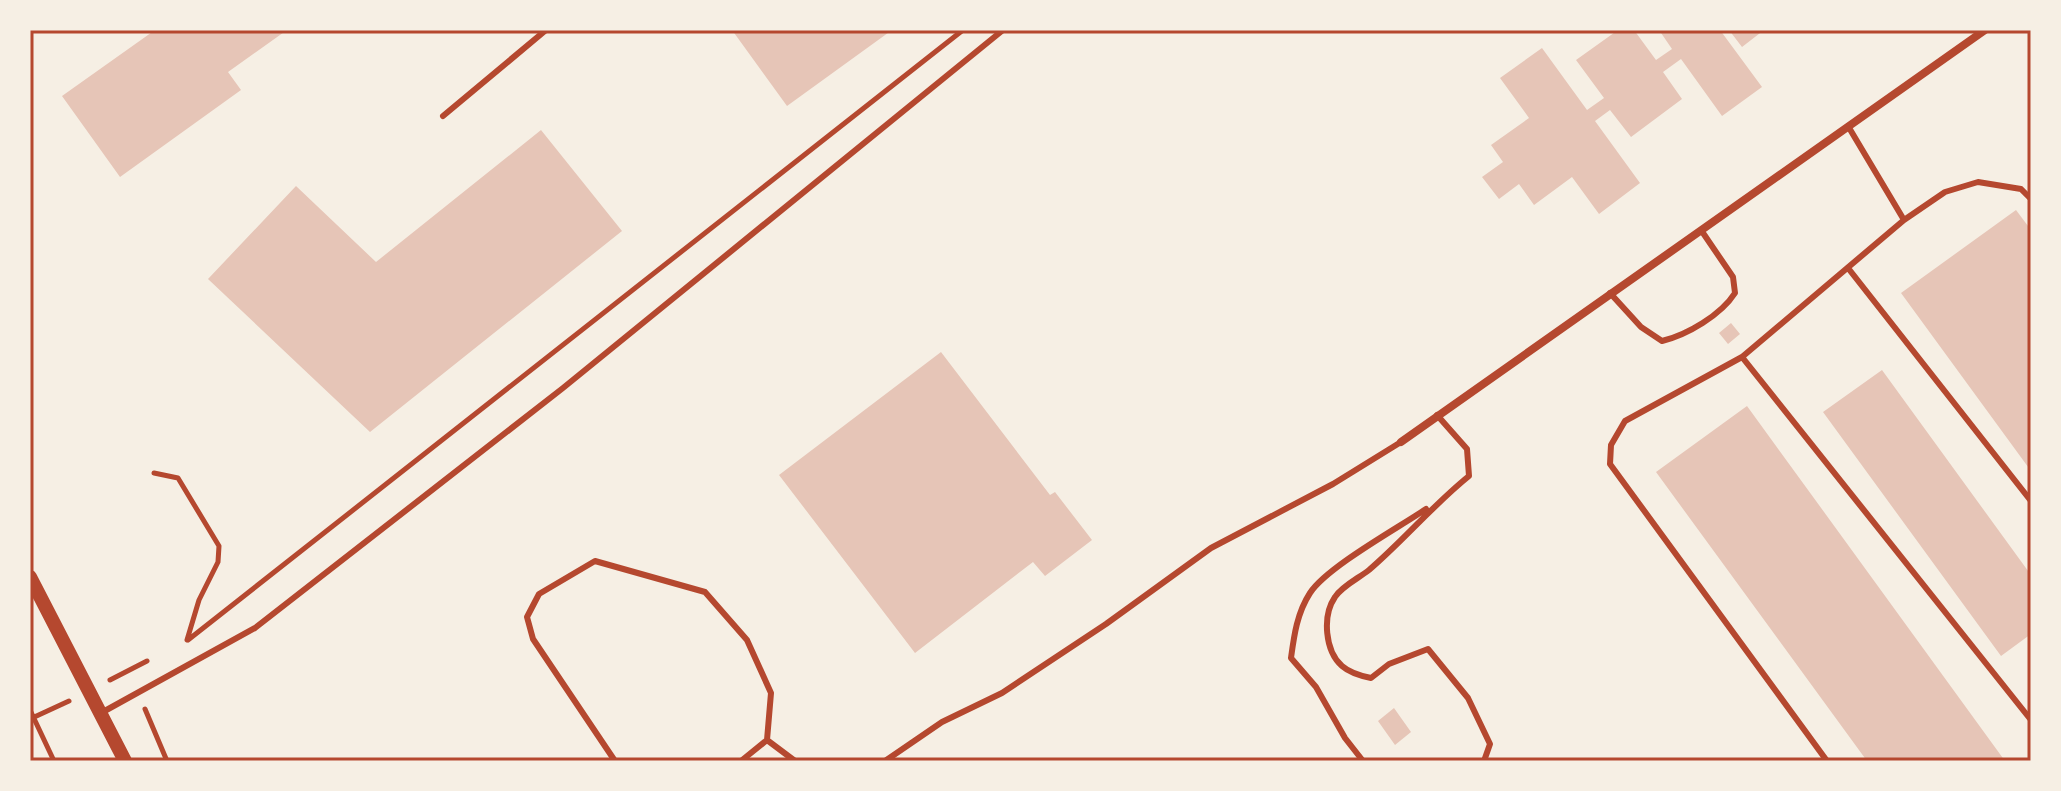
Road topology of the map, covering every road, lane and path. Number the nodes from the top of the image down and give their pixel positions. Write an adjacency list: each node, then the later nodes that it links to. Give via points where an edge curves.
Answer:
1 (546, 30): 5 (lane)
2 (963, 30): 15 (path, via 186,641 218,562 219,546 178,478)
3 (1003, 30): 21 (lane, via 563,388 255,628)
4 (1985, 30): 6 (street)
5 (443, 116)
6 (1848, 126): 8 (lane); 9 (street)
7 (2031, 199): 8 (lane, via 2021,189 1978,182 1945,192)
8 (1904, 220): 10 (lane)
9 (1701, 230): 11 (street); 11 (lane, via 1733,277 1735,293 1714,314 1662,341)
10 (1848, 268): 12 (lane); 17 (lane)
11 (1610, 293): 13 (street)
12 (1742, 357): 25 (lane); 36 (lane, via 1625,421 1611,445 1610,464)
13 (1437, 415): 14 (street); 16 (lane, via 1467,449 1469,476)
14 (1401, 442): 33 (lane, via 1211,548 1002,693 942,722)
15 (154, 473)
16 (1439, 501): 34 (lane, via 1333,572 1311,592 1296,624 1291,658); 35 (lane, via 1335,597 1326,621 1328,641 1340,665 1371,678 1389,664 1428,649 1468,698 1490,744)
17 (2031, 501)
18 (30, 577): 20 (street)
19 (159, 655): 20 (path)
20 (90, 691): 23 (street); 24 (path)
21 (138, 693): 23 (lane); 29 (path)
22 (30, 710): 24 (path)
23 (101, 713): 28 (street)
24 (32, 719): 27 (path)
25 (2031, 720)
26 (767, 740): 30 (lane, via 771,693 747,640 705,592 595,561 539,594 527,617 533,639); 31 (lane); 32 (lane)
27 (54, 761)
28 (125, 761)
29 (167, 761)
30 (615, 761)
31 (741, 761)
32 (795, 761)
33 (885, 761)
34 (1363, 761)
35 (1484, 761)
36 (1827, 761)

